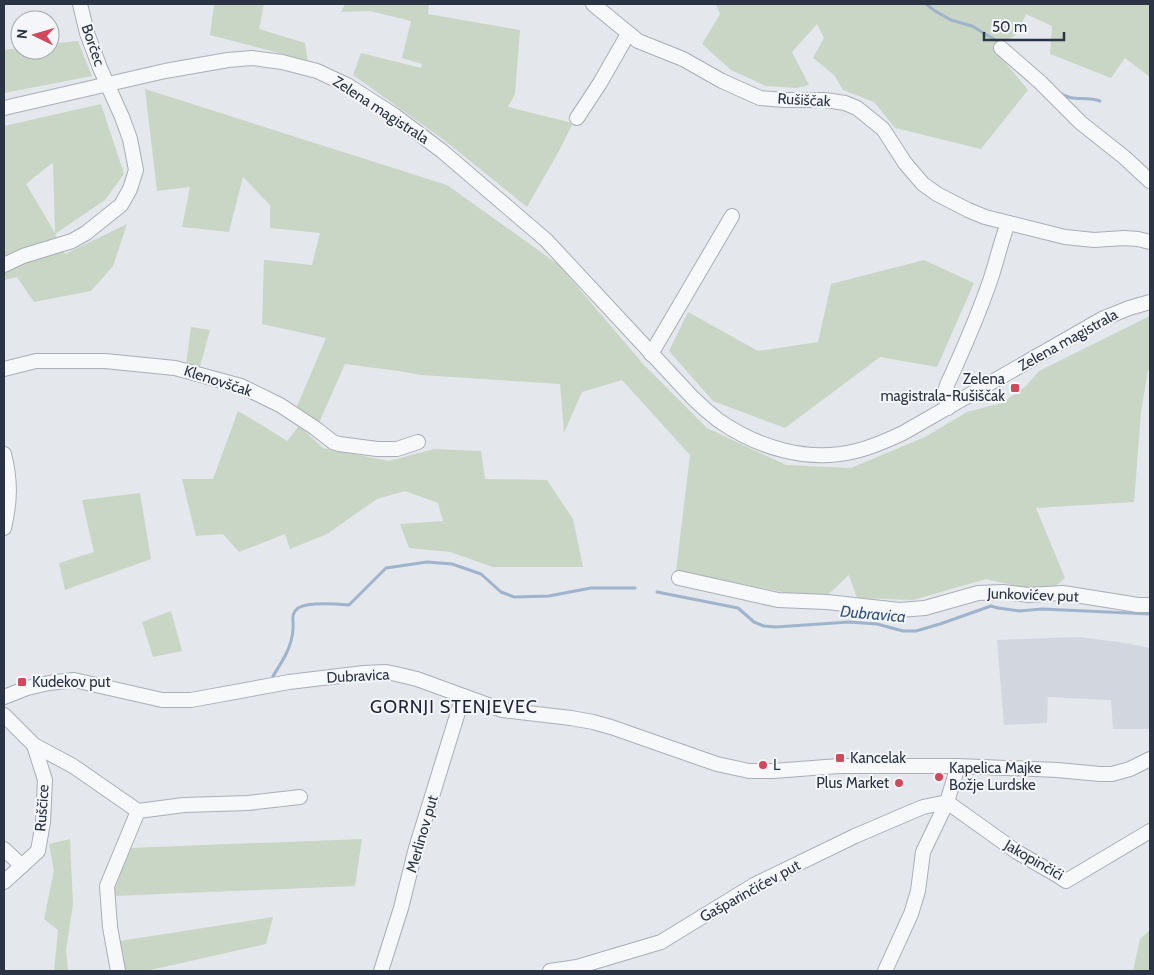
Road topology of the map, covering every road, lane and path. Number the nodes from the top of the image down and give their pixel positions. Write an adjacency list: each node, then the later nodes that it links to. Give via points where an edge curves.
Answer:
1 (80, 4): 5 (street, Borčec, via 87,33)
2 (593, 4): 3 (street, Rušiščak)
3 (628, 34): 7 (street); 10 (street, Rušiščak, via 760,98 825,100 857,108 883,129 923,184 985,217)
4 (1001, 48): 8 (street, via 1081,123)
5 (108, 84): 6 (street, Zelena magistrala); 12 (street, Borčec, via 130,139 136,170 121,205 72,241); 14 (street, Zelena magistrala, via 192,66 252,58 317,71 345,84 442,151 546,240)
6 (4, 108)
7 (577, 118)
8 (1150, 180)
9 (732, 216): 14 (street)
10 (1008, 223): 11 (street, Rušiščak, via 1065,237); 16 (street, via 988,286 947,385)
11 (1150, 242)
12 (4, 265)
13 (1150, 302): 16 (street, Zelena magistrala, via 1102,319)
14 (651, 354): 16 (street, Zelena magistrala, via 692,397 724,424 766,446 800,454 833,455 856,451 903,433)
15 (4, 369): 17 (street, Klenovščak, via 36,361 105,361 175,368 241,386 280,405 339,444 397,449)
16 (948, 408)
17 (418, 442)
18 (4, 454): 19 (street, via 9,490)
19 (4, 528)
20 (679, 578): 21 (street, Junkovićev put, via 778,600 899,610 925,608 978,593 1003,592 1029,595 1063,593)
21 (1150, 605)
22 (462, 696): 23 (street, Dubravica, via 417,679 376,672 289,682 192,700 162,700 74,680 27,688); 27 (street, Dubravica, via 502,710 593,722 717,764 749,771 839,766); 36 (street, Merlinov put)
23 (4, 697)
24 (4, 715): 25 (street)
25 (34, 745): 30 (street, via 73,766); 33 (street, Ruščice, via 45,780 43,822 38,851)
26 (1150, 759): 27 (street, Dubravica, via 1112,774)
27 (958, 766): 29 (street)
28 (300, 797): 30 (street)
29 (947, 802): 31 (street, Jakopinčići, via 1017,852 1066,881); 37 (street, Gašparinčićev put, via 904,814 763,881 661,942 578,967); 38 (street, via 924,852 911,914)
30 (138, 811): 35 (street, via 107,886)
31 (1150, 831)
32 (4, 849): 33 (street)
33 (22, 866): 34 (street, Ruščice)
34 (4, 882)
35 (118, 971)
36 (382, 971)
37 (550, 971)
38 (885, 971)

